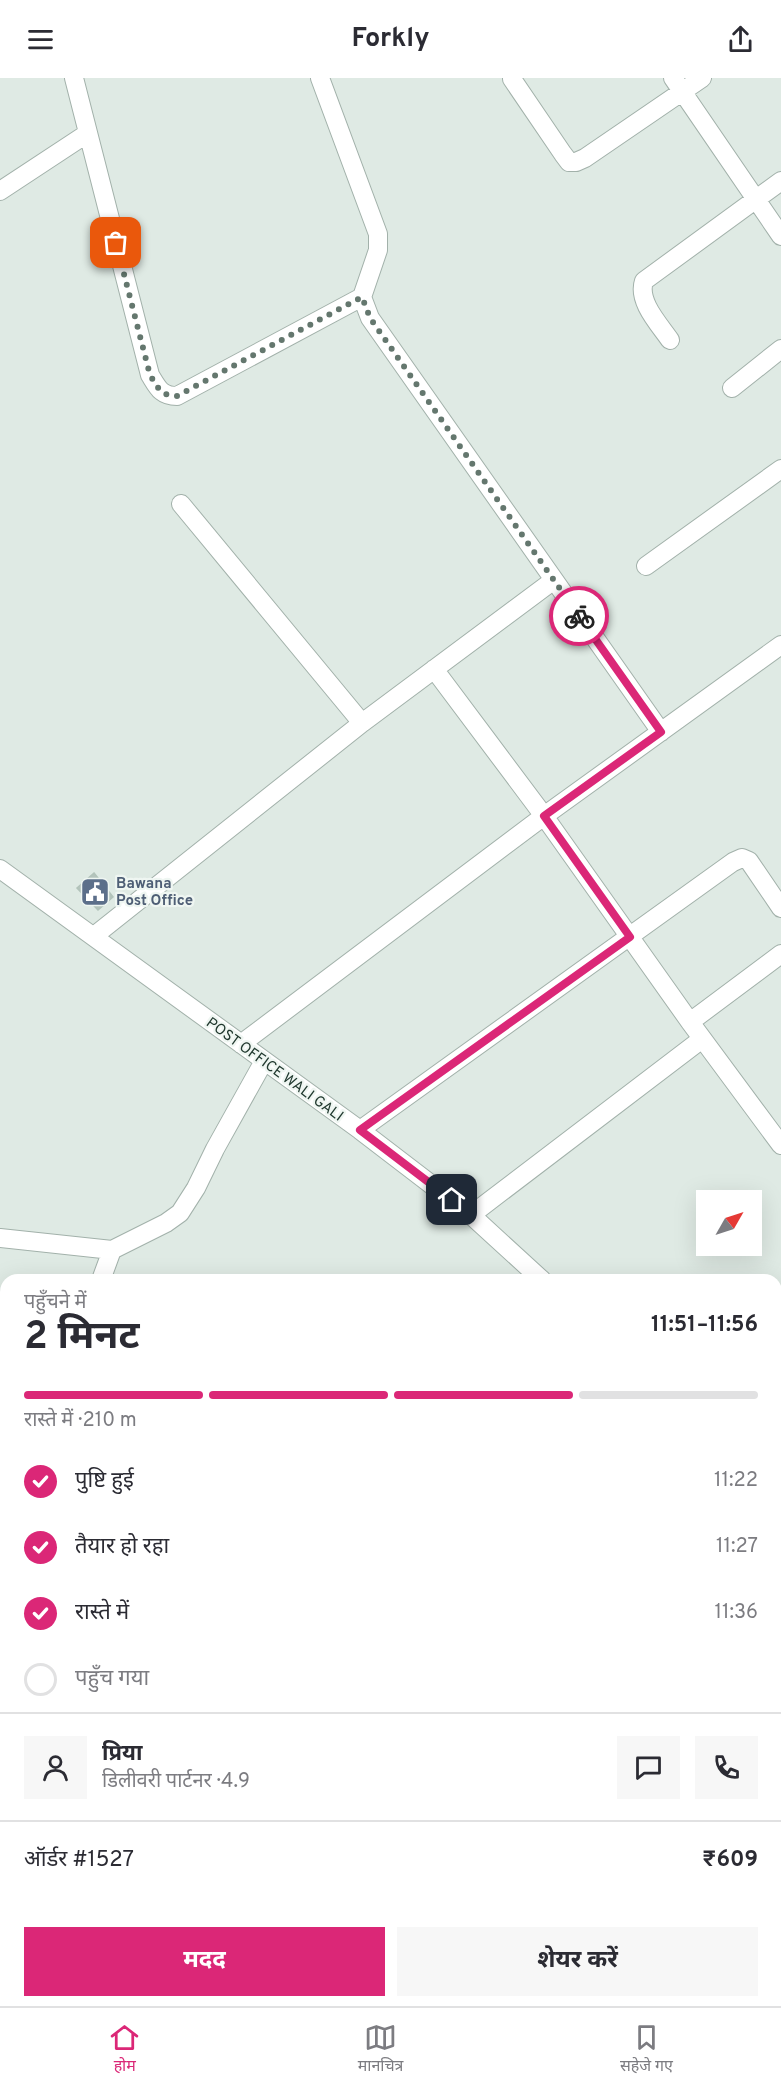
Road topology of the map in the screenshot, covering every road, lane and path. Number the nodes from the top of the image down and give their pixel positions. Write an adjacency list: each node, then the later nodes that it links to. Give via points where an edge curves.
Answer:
1 (74, 78): 6 (street)
2 (320, 78): 11 (street, via 378,234 378,250)
3 (702, 78): 5 (street)
4 (512, 79): 5 (street, via 569,162 585,158)
5 (677, 85): 9 (street)
6 (88, 133): 8 (street); 11 (street, via 150,375 167,396 177,396)
7 (781, 181): 9 (street)
8 (0, 191)
9 (755, 198): 10 (street); 12 (street, via 644,282 644,299)
10 (781, 236)
11 (362, 297): 18 (street, via 370,318)
12 (670, 340)
13 (781, 348): 14 (street)
14 (732, 388)
15 (781, 469): 17 (street)
16 (181, 504): 21 (street)
17 (646, 566)
18 (554, 580): 20 (street); 22 (street)
19 (781, 645): 22 (street)
20 (434, 669): 21 (street); 23 (street)
21 (362, 723): 26 (street)
22 (661, 732): 23 (street)
23 (544, 816): 27 (street); 31 (street)
24 (0, 868): 26 (street, POST OFFICE WALI GALI)
25 (781, 908): 27 (street, via 749,861 742,858)
26 (94, 936): 31 (street, POST OFFICE WALI GALI)
27 (630, 937): 29 (street); 34 (street)
28 (781, 954): 29 (street)
29 (690, 1022): 30 (street)
30 (702, 1039): 33 (street); 36 (street)
31 (241, 1044): 32 (street, POST OFFICE WALI GALI)
32 (264, 1061): 34 (street, POST OFFICE WALI GALI); 38 (street, via 180,1213)
33 (775, 1125): 35 (street)
34 (360, 1130): 36 (street, POST OFFICE WALI GALI)
35 (781, 1145)
36 (471, 1215): 40 (street, POST OFFICE WALI GALI)
37 (0, 1238): 38 (street)
38 (112, 1250): 39 (street)
39 (103, 1274)
40 (535, 1274)

